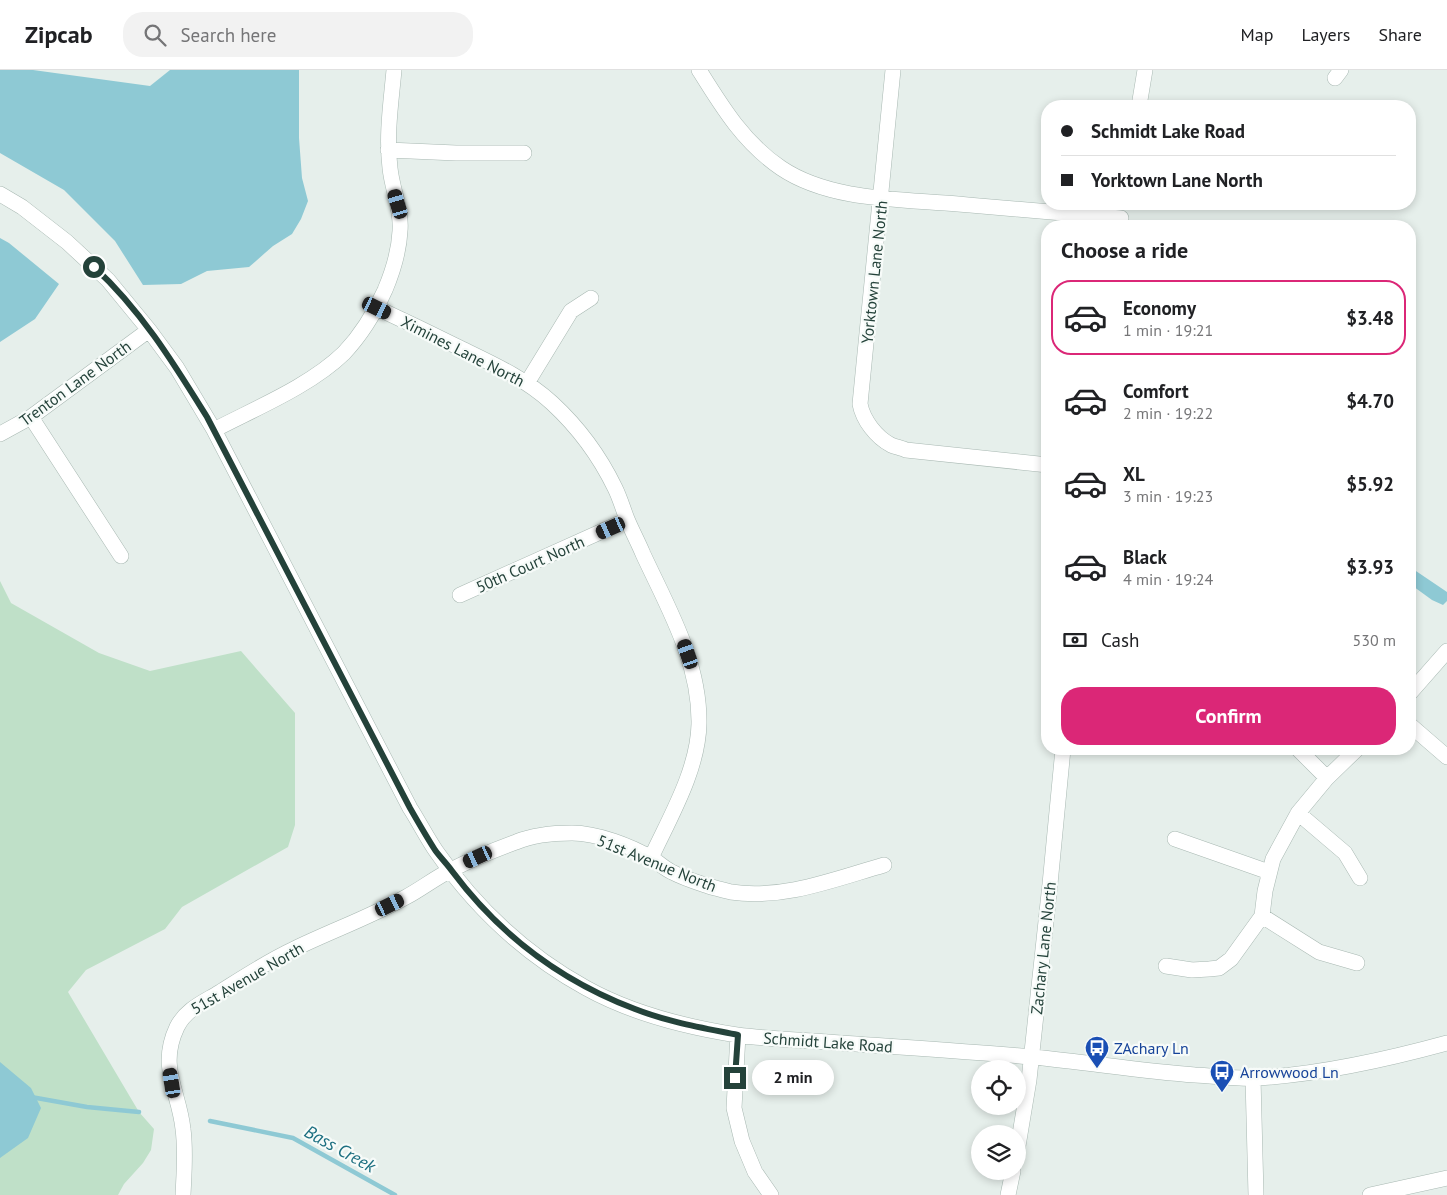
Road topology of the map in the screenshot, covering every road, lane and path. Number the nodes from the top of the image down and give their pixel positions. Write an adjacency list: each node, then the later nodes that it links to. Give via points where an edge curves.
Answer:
1 (394, 70): 6 (street)
2 (699, 70): 9 (street, via 742,135 781,168 804,181 830,189)
3 (893, 70): 9 (street, Yorktown Lane North)
4 (1145, 70): 5 (street)
5 (1140, 100)
6 (388, 150): 7 (street); 12 (street, via 400,230 396,257)
7 (524, 153)
8 (0, 194): 13 (street, Schmidt Lake Road, via 67,242 108,280)
9 (881, 198): 10 (street); 18 (street, Yorktown Lane North, via 860,404 868,423 891,445 906,450)
10 (1121, 216)
11 (592, 298): 14 (street, via 571,311)
12 (377, 308): 14 (street, Ximines Lane North); 16 (street, via 344,352 321,371)
13 (149, 330): 15 (street, Trenton Lane North); 16 (street, Schmidt Lake Road, via 177,368)
14 (527, 383): 19 (street, Ximines Lane North, via 552,403 598,457)
15 (31, 417): 17 (street, Trenton Lane North); 20 (street)
16 (214, 430): 34 (street, Schmidt Lake Road, via 410,808)
17 (0, 434)
18 (1041, 464)
19 (627, 520): 21 (street, 50th Court North); 32 (street, Ximines Lane North, via 683,641 698,696 699,726 686,782)
20 (121, 556)
21 (460, 595)
22 (1447, 651): 23 (street)
23 (1416, 682)
24 (1416, 730): 28 (street)
25 (1062, 755): 42 (street, Zachary Lane North)
26 (1304, 755): 29 (street)
27 (1351, 755): 29 (street)
28 (1447, 757)
29 (1327, 778): 30 (street)
30 (1298, 813): 35 (street); 36 (street, via 1345,853)
31 (1175, 839): 35 (street)
32 (651, 858): 33 (street, 51st Avenue North, via 673,873 699,883 731,892 759,894 818,884); 34 (street, 51st Avenue North, via 602,838 574,833 546,834 519,840)
33 (884, 864)
34 (451, 870): 40 (street, Schmidt Lake Road, via 503,929 544,961 587,988 684,1025); 47 (street, 51st Avenue North, via 407,897 260,967 187,1012 171,1046 169,1066 183,1127)
35 (1269, 872): 37 (street)
36 (1360, 878)
37 (1262, 916): 38 (street, via 1320,952); 39 (street, via 1231,959 1218,968 1192,970)
38 (1357, 963)
39 (1166, 966)
40 (738, 1035): 42 (street, Schmidt Lake Road); 48 (street, via 734,1108 742,1141 755,1172)
41 (1447, 1043): 43 (street, Schmidt Lake Road, via 1347,1068)
42 (1031, 1057): 43 (street, Schmidt Lake Road, via 1167,1073); 44 (street, Zachary Lane North)
43 (1253, 1078): 50 (street)
44 (1022, 1125)
45 (1447, 1178): 51 (street)
46 (1011, 1180): 49 (street)
47 (183, 1195)
48 (771, 1195)
49 (1008, 1195)
50 (1256, 1195)
51 (1370, 1195)

